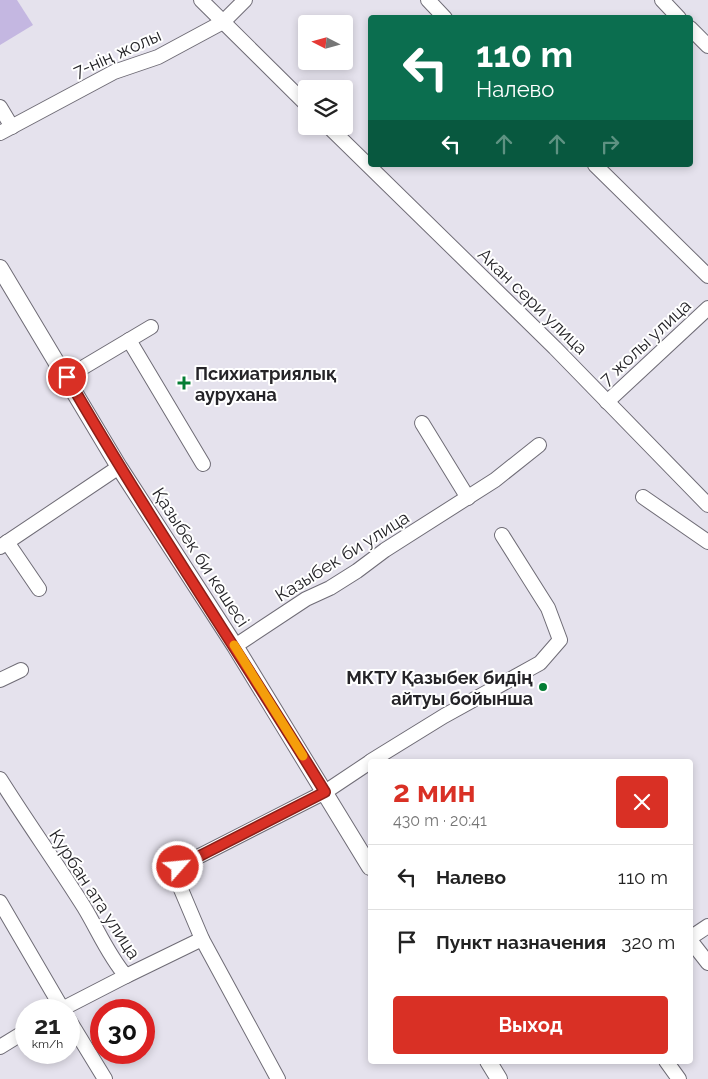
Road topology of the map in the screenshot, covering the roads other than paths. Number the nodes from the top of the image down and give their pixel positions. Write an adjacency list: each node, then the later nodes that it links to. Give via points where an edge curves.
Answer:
1 (201, 0): 7 (street)
2 (245, 0): 7 (street, 7-нің жолы)
3 (428, 0): 5 (street)
4 (662, 0): 6 (street)
5 (443, 15)
6 (676, 15)
7 (223, 22): 10 (street); 12 (street, 7-нің жолы, via 158,57 114,72)
8 (693, 31): 9 (street)
9 (708, 46)
10 (298, 96)
11 (0, 107): 12 (street)
12 (6, 130)
13 (337, 135): 14 (street, Акан сери улица)
14 (368, 165)
15 (370, 167): 23 (street, Акан сери улица)
16 (597, 167): 18 (street)
17 (0, 268): 22 (main road, Қазыбек би көшесі)
18 (708, 276)
19 (708, 308): 23 (street, 7 жолы улица)
20 (151, 327): 21 (street)
21 (129, 340): 22 (street); 26 (street)
22 (67, 377): 27 (main road, Қазыбек би көшесі)
23 (607, 402): 30 (street, Акан сери улица)
24 (422, 423): 29 (street)
25 (539, 445): 29 (street, Казыбек би улица)
26 (203, 464)
27 (119, 467): 33 (street); 35 (main road, Қазыбек би көшесі)
28 (643, 497): 32 (street)
29 (468, 498): 35 (street, Казыбек би улица)
30 (708, 505)
31 (502, 535): 38 (street, via 548,608 560,640 540,663 444,716)
32 (708, 542)
33 (4, 544): 34 (street)
34 (39, 589)
35 (235, 646): 41 (main road, Қазыбек би көшесі)
36 (21, 670): 37 (street)
37 (0, 680)
38 (376, 759)
39 (368, 764): 41 (street)
40 (0, 779): 49 (street, Курбан ата улица)
41 (325, 792): 42 (main road, Қазыбек би көшесі); 46 (street, via 178,867 180,887)
42 (368, 864)
43 (0, 902): 50 (street)
44 (708, 926): 45 (street)
45 (693, 937)
46 (202, 939): 49 (street, Курбан ата улица); 58 (street)
47 (693, 943): 48 (street)
48 (708, 963)
49 (126, 976): 51 (street)
50 (56, 999)
51 (80, 1003)
52 (15, 1038): 54 (street)
53 (80, 1038): 57 (street)
54 (0, 1047)
55 (490, 1064): 59 (main road)
56 (668, 1064): 60 (street)
57 (105, 1079)
58 (278, 1079)
59 (499, 1079)
60 (679, 1079)

